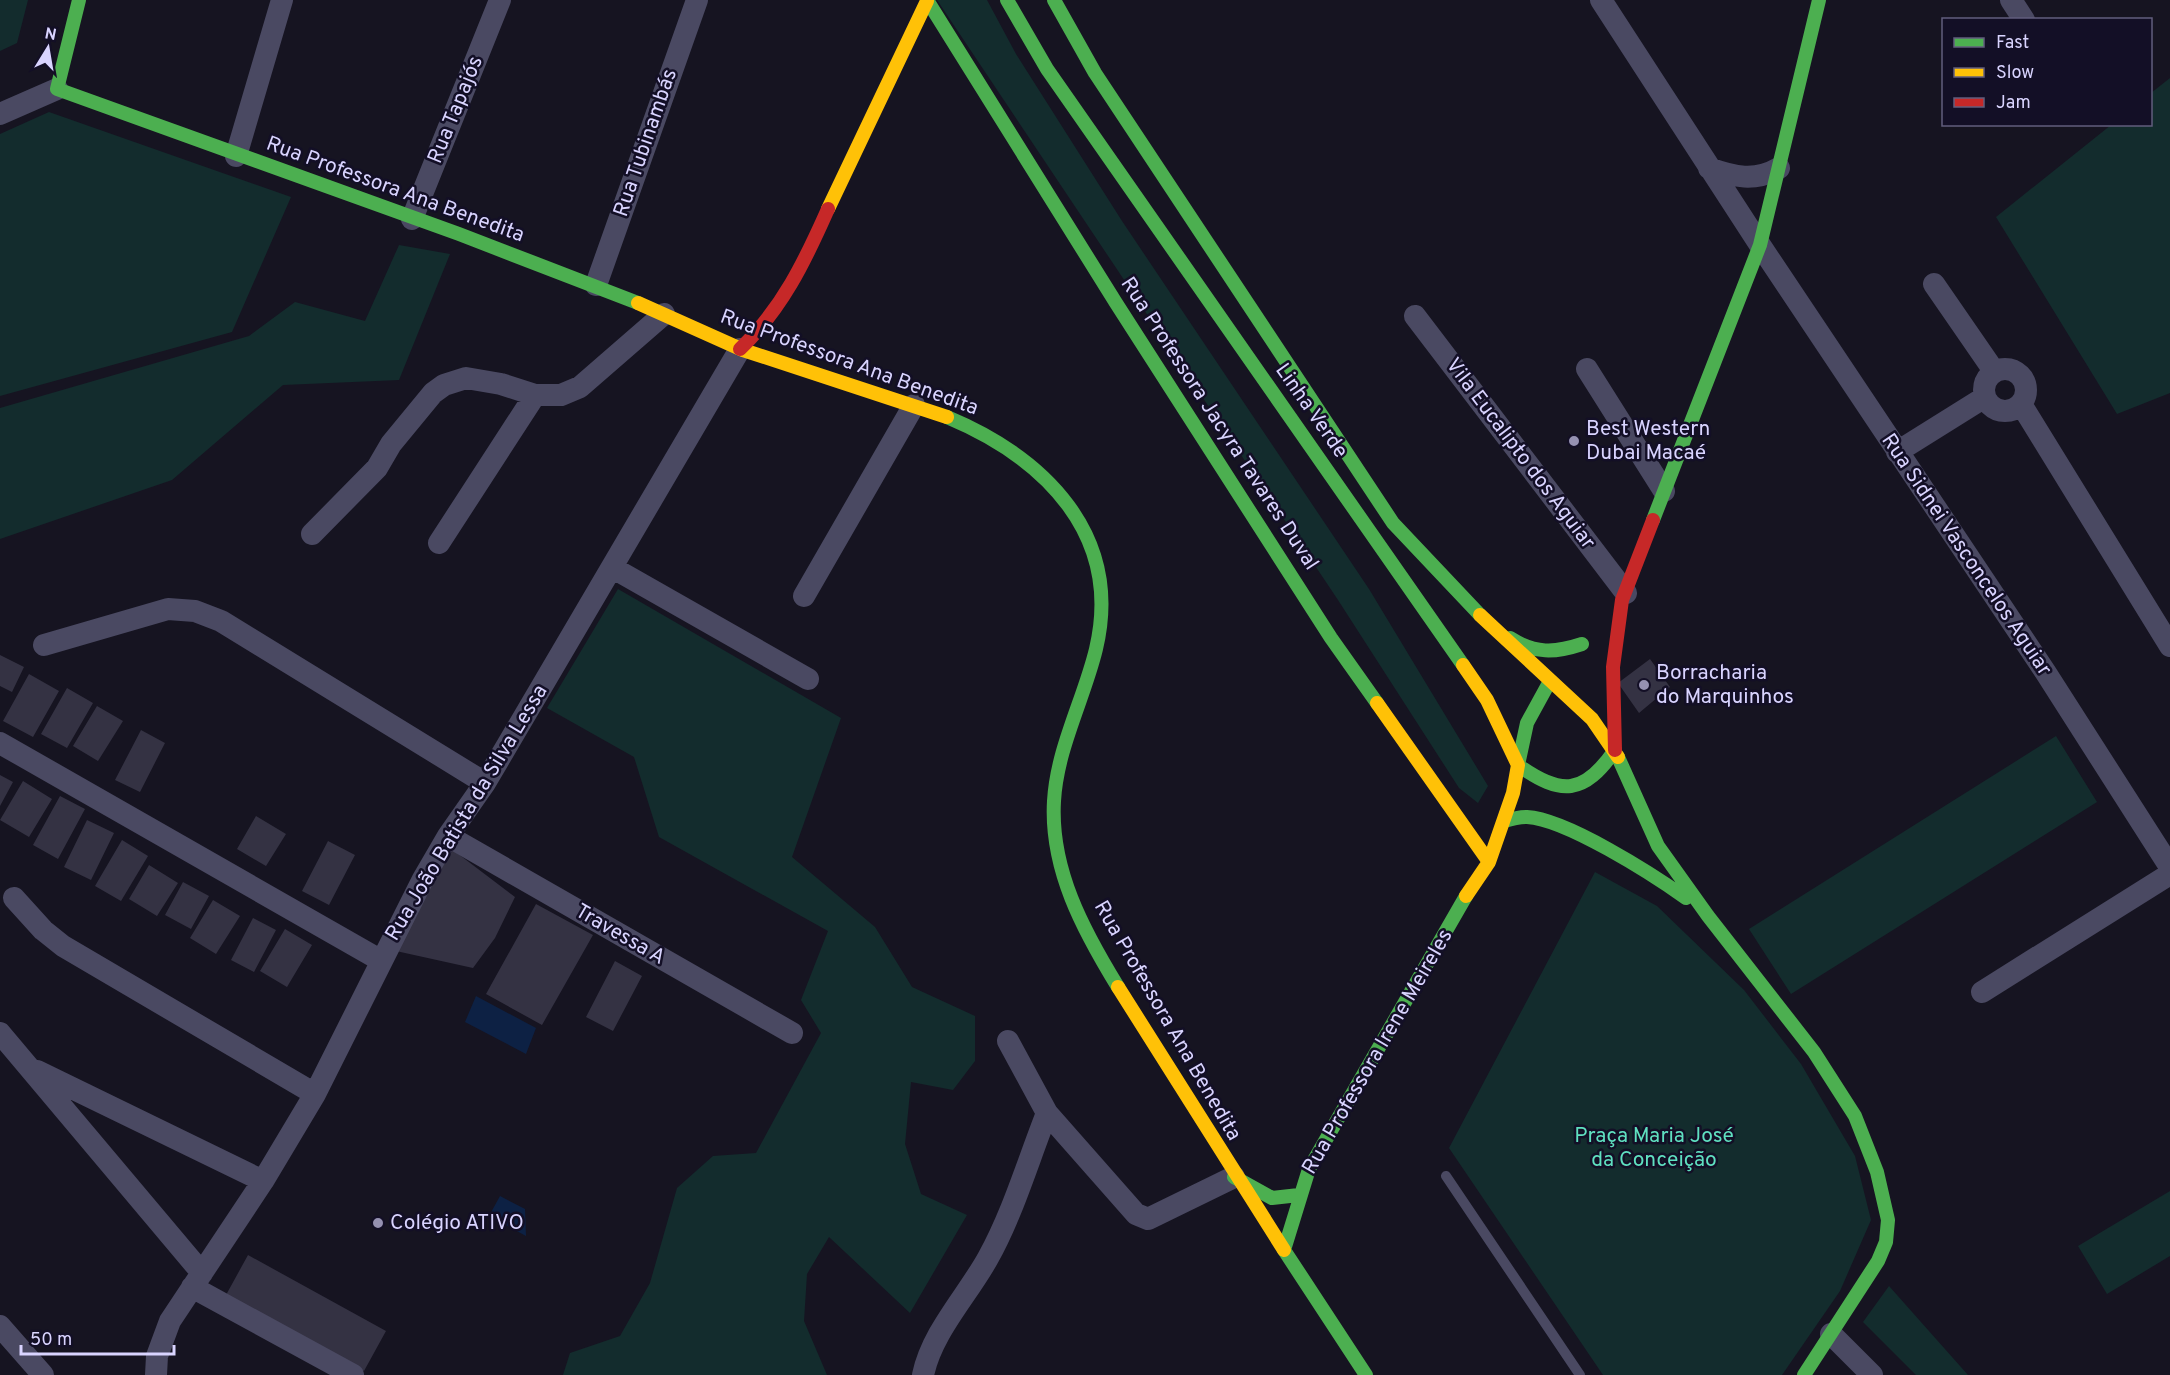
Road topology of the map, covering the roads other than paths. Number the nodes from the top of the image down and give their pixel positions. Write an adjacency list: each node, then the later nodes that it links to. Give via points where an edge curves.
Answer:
1 (79, 0): 12 (main road)
2 (282, 0): 14 (street)
3 (500, 0): 17 (street, Rua Tapajós)
4 (697, 0): 20 (street, Rua Tubinambás)
5 (1007, 0): 45 (main road, Linha Verde, via 1047,69 1487,700)
6 (1054, 0): 37 (main road, Linha Verde, via 1095,73 1393,523)
7 (1601, 0): 15 (street, Rua Sidnei Vasconcelos Aguiar)
8 (1819, 0): 16 (main road)
9 (2011, 0): 11 (street)
10 (927, 1): 23 (main road, via 894,63 792,286 768,323); 49 (main road, Rua Professora Jacyra Tavares Duval, via 1331,638)
11 (2023, 18)
12 (57, 89): 13 (street); 14 (main road, Rua Professora Ana Benedita)
13 (0, 114)
14 (236, 156): 17 (main road, Rua Professora Ana Benedita)
15 (1709, 168): 16 (street, via 1743,178); 18 (street, Rua Sidnei Vasconcelos Aguiar)
16 (1779, 168): 18 (main road)
17 (412, 219): 20 (main road, Rua Professora Ana Benedita)
18 (1760, 245): 30 (street, Rua Sidnei Vasconcelos Aguiar); 31 (main road)
19 (1934, 284): 25 (street)
20 (596, 285): 21 (main road, Rua Professora Ana Benedita)
21 (664, 314): 23 (main road, Rua Professora Ana Benedita); 26 (street, via 580,387 561,395)
22 (1415, 316): 36 (street, Vila Eucalipto dos Aguiar)
23 (740, 349): 29 (main road, Rua Professora Ana Benedita); 34 (street, Rua João Batista da Silva Lessa)
24 (1587, 369): 31 (street)
25 (1995, 371): 27 (street, via 1985,382); 28 (street, via 2006,368 2017,372 2025,382)
26 (535, 395): 32 (street, via 466,378 444,385 391,444 377,468); 33 (street)
27 (1985, 397): 28 (street, via 2001,411); 30 (street)
28 (2021, 404): 40 (street)
29 (914, 405): 35 (street); 63 (main road, Rua Professora Ana Benedita, via 992,437 1039,470 1072,512 1094,550 1104,584 1102,616 1054,799 1054,833 1062,871 1083,926)
30 (1897, 452): 50 (street, Rua Sidnei Vasconcelos Aguiar, via 2046,673)
31 (1664, 491): 36 (main road)
32 (312, 534)
33 (439, 543)
34 (613, 568): 41 (street); 46 (street, Rua João Batista da Silva Lessa)
35 (804, 596)
36 (1624, 596): 38 (main road); 44 (main road, via 1613,667)
37 (1485, 620): 42 (main road, Linha Verde); 42 (main road, via 1515,642 1542,651 1554,653 1586,640)
38 (1604, 621)
39 (44, 645): 46 (street, via 168,609 195,611 221,621)
40 (2170, 646)
41 (808, 679)
42 (1550, 681): 44 (main road, Linha Verde, via 1592,719); 45 (main road, via 1527,723)
43 (0, 743): 54 (street)
44 (1615, 750): 45 (main road, via 1594,778 1578,786 1562,788 1540,782); 53 (main road, via 1658,846)
45 (1518, 765): 47 (main road)
46 (485, 783): 48 (street, Rua João Batista da Silva Lessa)
47 (1504, 821): 49 (main road); 53 (main road, via 1528,817 1551,824 1650,873)
48 (448, 836): 54 (street, Rua João Batista da Silva Lessa); 57 (street, Travessa A)
49 (1489, 862): 65 (main road, Rua Professora Irene Meireles, via 1309,1169)
50 (2170, 867)
51 (2170, 874): 55 (street)
52 (14, 898): 60 (street, via 63,946)
53 (1708, 916): 69 (main road, via 1814,1052 1855,1116 1877,1172 1888,1220 1886,1242)
54 (380, 960): 60 (street, Rua João Batista da Silva Lessa)
55 (1982, 992)
56 (0, 1033): 59 (street)
57 (792, 1033)
58 (1008, 1041): 61 (street)
59 (30, 1068): 64 (street); 67 (street)
60 (315, 1094): 64 (street, Rua João Batista da Silva Lessa)
61 (1047, 1113): 63 (street, via 1136,1214 1148,1219); 73 (street, via 1000,1233 969,1292 933,1346)
62 (1446, 1176): 75 (lane)
63 (1234, 1177): 65 (main road, via 1273,1200); 66 (main road, Rua Professora Ana Benedita)
64 (263, 1181): 67 (street, Rua João Batista da Silva Lessa)
65 (1299, 1195): 66 (main road, Rua Professora Irene Meireles)
66 (1284, 1250): 74 (main road, Rua Professora Ana Benedita)
67 (197, 1280): 71 (street, Rua João Batista da Silva Lessa, via 162,1339); 72 (street)
68 (0, 1326): 70 (street)
69 (1831, 1334): 76 (main road); 77 (street)
70 (43, 1375)
71 (156, 1375)
72 (354, 1375)
73 (923, 1375)
74 (1366, 1375)
75 (1580, 1375)
76 (1804, 1375)
77 (1872, 1375)

